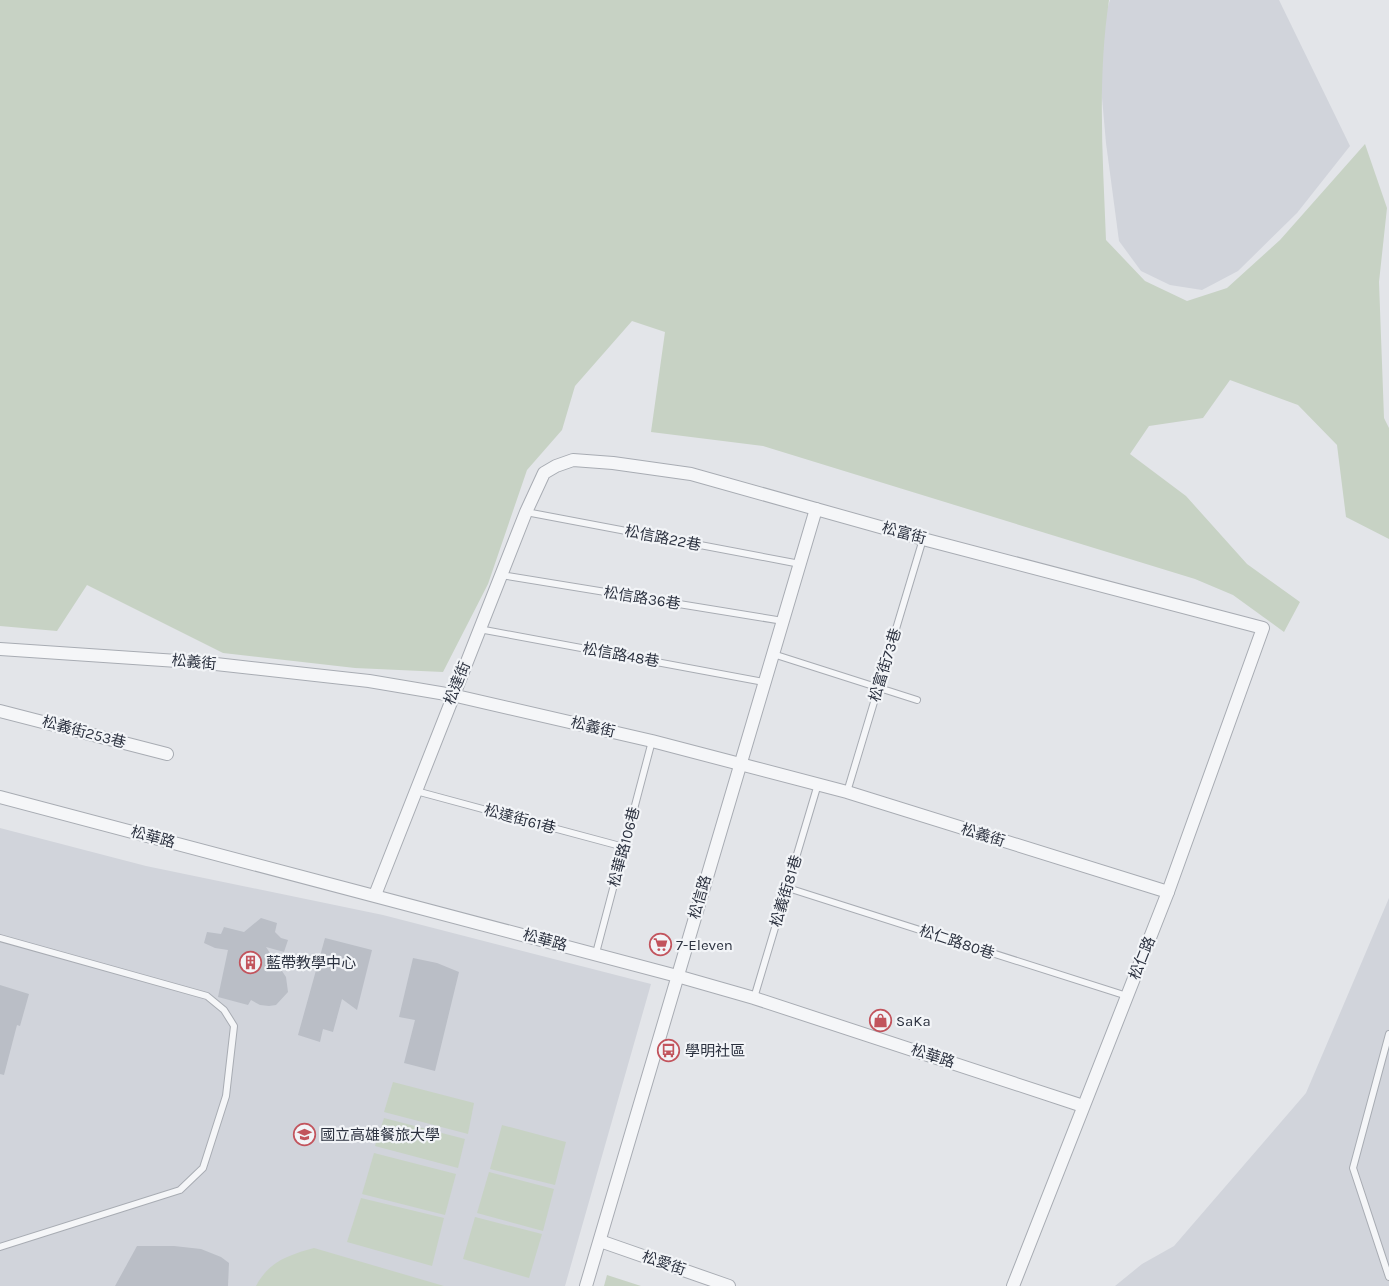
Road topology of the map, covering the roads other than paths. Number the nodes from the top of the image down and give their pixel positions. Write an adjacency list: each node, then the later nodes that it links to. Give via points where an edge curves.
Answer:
1 (544, 473): 2 (street, 松富街, via 573,460 613,462 691,474); 3 (street, 松達街)
2 (816, 509): 4 (street, 松富街); 5 (street, 松信路)
3 (526, 512): 5 (lane, 松信路22巷); 6 (street, 松達街)
4 (923, 539): 8 (street, 松富街); 13 (lane, 松富街73巷)
5 (800, 564): 7 (street, 松信路)
6 (500, 575): 7 (lane, 松信路36巷); 9 (street, 松達街)
7 (783, 621): 11 (street, 松信路)
8 (1263, 628): 26 (street, 松仁路)
9 (479, 629): 12 (lane, 松信路48巷); 14 (street, 松達街)
10 (0, 649): 14 (street, 松義街, via 207,664 369,681)
11 (773, 654): 12 (street, 松信路); 13 (lane)
12 (764, 682): 19 (street, 松信路)
13 (878, 688): 15 (lane); 22 (lane, 松富街73巷)
14 (452, 695): 17 (street, 松義街); 21 (street, 松達街)
15 (918, 700)
16 (0, 711): 18 (street, 松義街253巷)
17 (652, 741): 19 (street, 松義街); 24 (lane, 松華路106巷)
18 (167, 754)
19 (740, 763): 20 (street, 松義街); 30 (street, 松信路)
20 (818, 784): 22 (street, 松義街); 25 (lane, 松義街81巷)
21 (416, 791): 24 (lane, 松達街61巷); 27 (street, 松達街)
22 (847, 792): 26 (street, 松義街)
23 (0, 797): 27 (street, 松華路)
24 (624, 846): 29 (lane, 松華路106巷)
25 (788, 888): 31 (lane, 松仁路80巷); 32 (lane, 松義街81巷)
26 (1168, 892): 31 (street, 松仁路)
27 (375, 896): 29 (street, 松華路)
28 (0, 938): 36 (lane, via 207,996 224,1010 234,1026 226,1096 203,1168 180,1190)
29 (596, 953): 30 (street, 松華路)
30 (677, 976): 32 (street, 松華路); 35 (street, 松信路)
31 (1127, 996): 34 (street, 松仁路)
32 (754, 998): 34 (street, 松華路)
33 (1389, 1034): 37 (lane, via 1353,1168)
34 (1083, 1106): 41 (street, 松仁路)
35 (600, 1241): 39 (street, 松信路); 40 (street, 松愛街)
36 (0, 1247)
37 (1386, 1261): 38 (lane)
38 (1389, 1277)
39 (586, 1286)
40 (729, 1286)
41 (1013, 1286)

